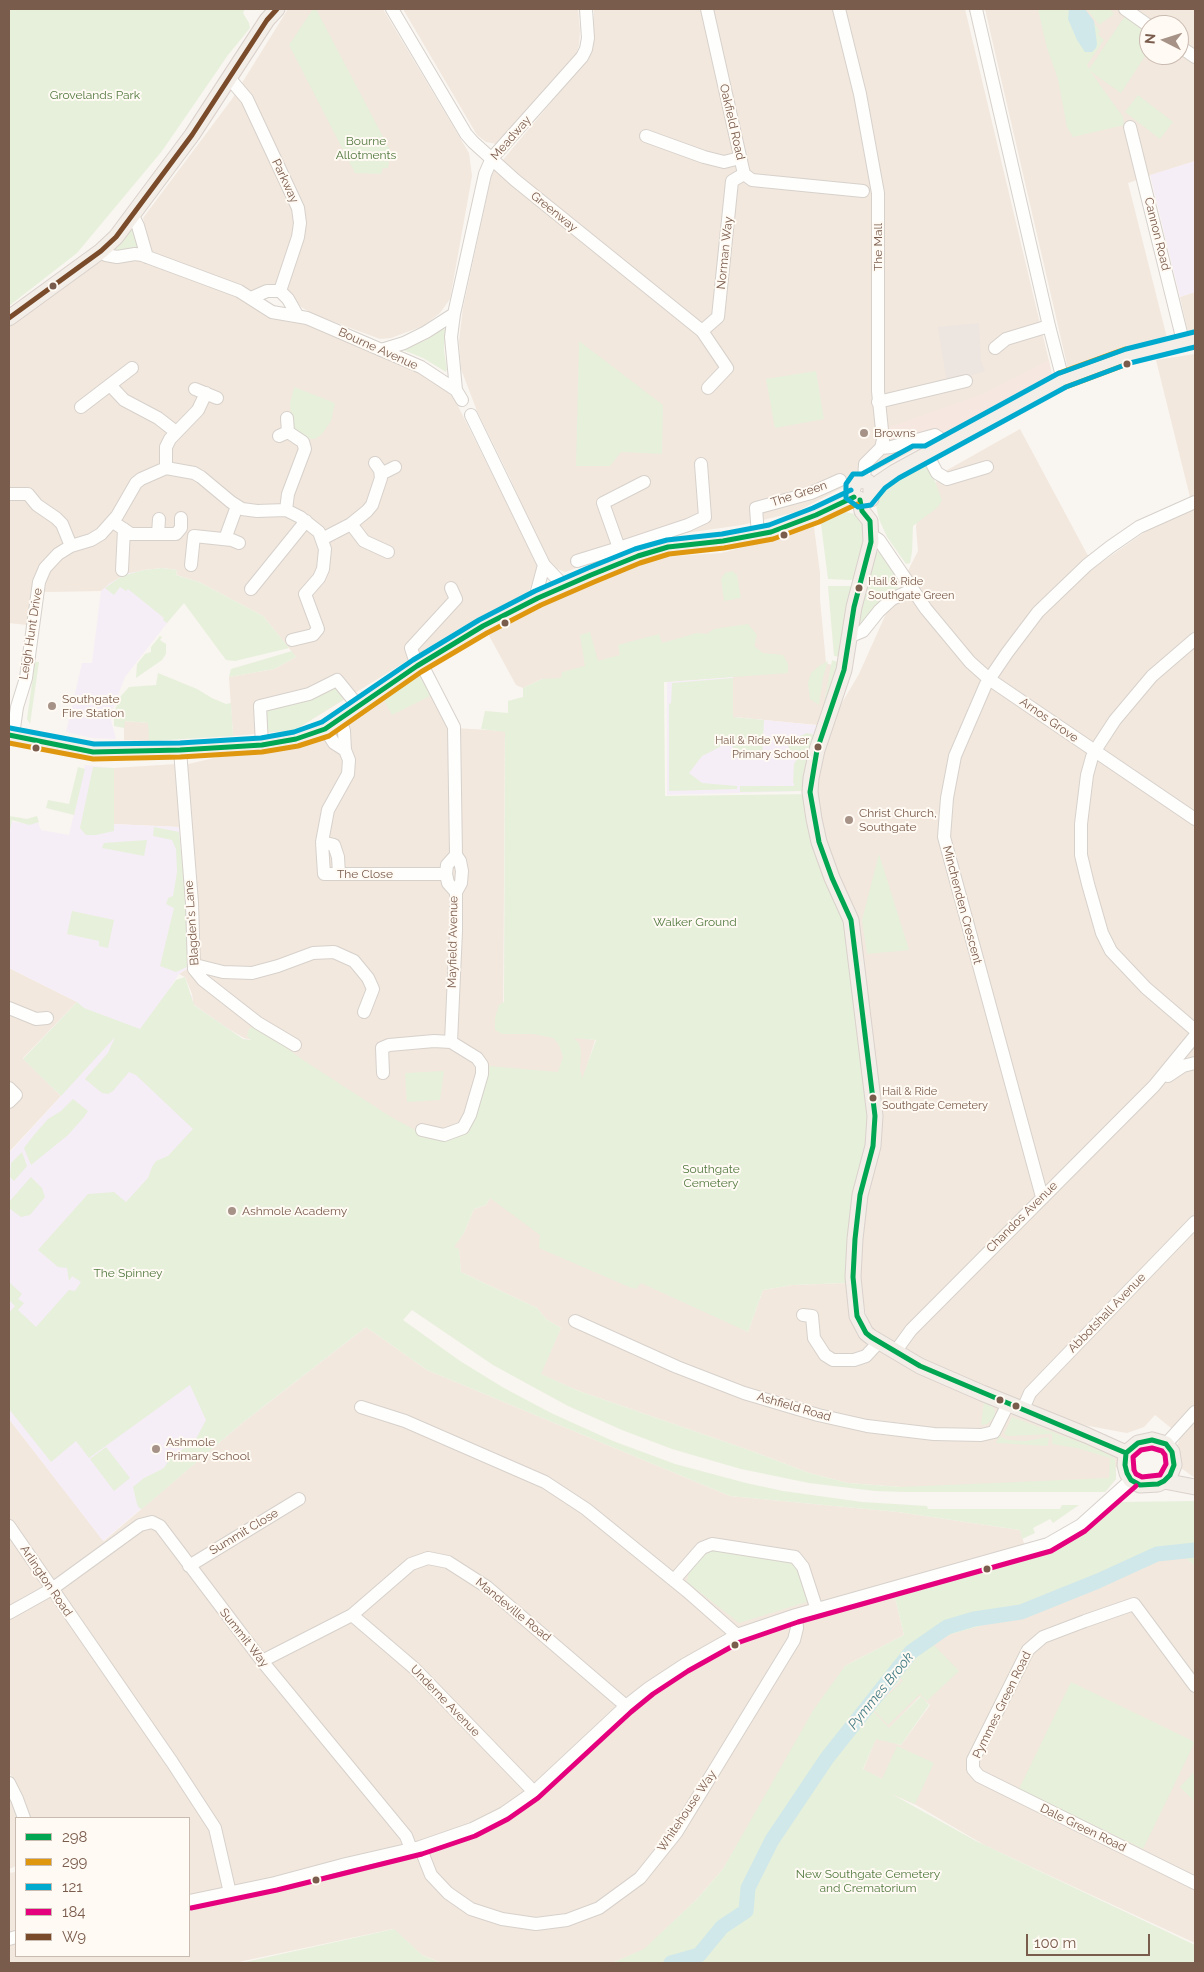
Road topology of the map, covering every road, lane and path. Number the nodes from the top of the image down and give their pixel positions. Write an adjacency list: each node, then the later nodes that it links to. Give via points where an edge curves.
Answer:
1 (392, 9): 12 (street, Greenway, via 466,134)
2 (586, 9): 12 (street, Meadway, via 588,38 582,57)
3 (707, 9): 13 (street, Oakfield Road)
4 (839, 9): 36 (street, The Mall, via 860,94 878,193)
5 (976, 9): 24 (street)
6 (1125, 9): 8 (street)
7 (273, 11): 9 (main road)
8 (1139, 19)
9 (230, 79): 16 (main road); 19 (street, Parkway, via 247,99 298,208 298,238)
10 (1130, 127): 26 (street, Cannon Road)
11 (646, 136): 13 (street, via 724,162)
12 (492, 158): 21 (street, Meadway, via 485,174); 25 (street, Greenway)
13 (740, 158): 14 (street, Oakfield Road)
14 (744, 174): 15 (street, Oakfield Road, via 752,180); 25 (street, Norman Way, via 732,181 718,317)
15 (864, 191)
16 (132, 216): 17 (main road); 18 (street)
17 (101, 251): 18 (street, Bourne Avenue, via 111,256); 23 (main road)
18 (147, 256): 20 (street, Bourne Avenue)
19 (280, 291): 20 (street, via 267,291); 22 (street)
20 (251, 298): 22 (street, Bourne Avenue, via 272,312)
21 (454, 314): 28 (street, via 411,340); 35 (street, Meadway, via 451,337)
22 (297, 316): 28 (street, Bourne Avenue)
23 (9, 318)
24 (1049, 326): 27 (street, via 1006,339); 30 (street)
25 (702, 331): 33 (street, Greenway, via 727,368)
26 (1189, 340): 30 (main road, via 1128,356)
27 (995, 348)
28 (381, 350): 35 (street, Bourne Avenue, via 421,367)
29 (132, 368): 32 (street)
30 (1063, 380): 41 (main road)
31 (966, 381): 36 (street)
32 (110, 385): 37 (street); 40 (street, via 124,400)
33 (708, 388)
34 (206, 393): 40 (street, via 198,410)
35 (459, 395)
36 (878, 402): 42 (street, The Mall, via 883,440)
37 (81, 407)
38 (471, 415): 73 (street)
39 (286, 418): 53 (street, via 283,434 303,442 305,449 288,494)
40 (176, 432): 47 (street, via 166,447)
41 (946, 443): 42 (street, via 935,435); 43 (main road)
42 (881, 448): 49 (street, via 864,466)
43 (927, 454): 46 (street, via 937,473 947,479); 49 (main road, via 916,453)
44 (701, 464): 59 (street, via 705,518)
45 (395, 467): 58 (street, via 378,468 381,482 372,505)
46 (986, 467)
47 (166, 468): 52 (street, via 194,473); 57 (street, Leigh Hunt Drive, via 136,483)
48 (644, 482): 69 (street, via 603,503)
49 (859, 490): 60 (main road, via 862,511); 63 (main road, via 816,515); 63 (street, The Green, via 811,493 756,508)
50 (9, 494): 68 (street, via 28,494 36,505 62,524)
51 (1195, 502): 86 (street, Minchenden Crescent, via 1139,527 1087,565 1038,612)
52 (238, 506): 53 (street, via 257,511); 64 (street)
53 (286, 510): 56 (street)
54 (181, 518): 62 (street, via 180,532)
55 (159, 519): 62 (street)
56 (306, 521): 65 (street); 79 (street)
57 (113, 522): 61 (street); 68 (street, Leigh Hunt Drive, via 91,540)
58 (352, 524): 65 (street); 70 (street, via 364,541)
59 (688, 525): 67 (street); 69 (street)
60 (870, 528): 80 (street); 82 (main road, via 868,557 854,608)
61 (124, 529): 62 (street, via 131,534); 76 (street)
62 (158, 534)
63 (758, 535): 67 (main road)
64 (226, 539): 66 (street); 74 (street, via 194,536)
65 (322, 539): 83 (street, via 325,548 323,568 305,594 318,629 313,635)
66 (239, 543)
67 (690, 544): 75 (main road, via 668,547)
68 (71, 546): 90 (street, Leigh Hunt Drive, via 50,562 40,582 26,678)
69 (619, 548): 71 (street)
70 (388, 552)
71 (602, 554): 72 (street); 75 (street)
72 (577, 561)
73 (544, 564): 77 (street); 81 (street)
74 (191, 565)
75 (607, 568): 77 (main road)
76 (122, 570)
77 (564, 586): 81 (main road)
78 (451, 588): 85 (street, via 456,599 411,648)
79 (251, 589)
80 (912, 590): 82 (street, via 892,600 863,631); 86 (street, Arnos Grove, via 952,643)
81 (538, 598): 85 (main road)
82 (851, 636): 117 (main road, via 842,679 813,763 810,792 828,868 851,920 855,944 875,1127 859,1203 853,1277 857,1316 866,1333)
83 (292, 640)
84 (1195, 640): 94 (street, via 1132,699)
85 (419, 664): 87 (main road); 96 (street, via 454,727)
86 (989, 679): 94 (street, Arnos Grove); 113 (street, Minchenden Crescent, via 955,756 944,836)
87 (359, 707): 88 (main road); 91 (street, via 337,680 309,694 260,706)
88 (340, 719): 89 (main road); 93 (street, The Close)
89 (325, 729): 91 (main road, via 296,739); 93 (street, via 334,743)
90 (11, 735): 92 (main road, via 93,752)
91 (262, 745): 92 (main road)
92 (180, 750): 99 (street, Blagden's Lane)
93 (345, 750): 97 (street, The Close, via 349,760 348,774 328,810 322,842 324,874)
94 (1095, 752): 95 (street, Arnos Grove); 103 (street, via 1084,791 1080,824 1081,855 1095,914 1111,950 1146,988)
95 (1195, 819)
96 (456, 855): 97 (street); 98 (street, via 462,871)
97 (446, 874): 98 (street, Mayfield Avenue, via 448,884)
98 (456, 892): 105 (street, Mayfield Avenue)
99 (194, 969): 101 (street, via 200,966 223,972 252,973 313,953 334,952 354,961 368,978 373,989); 106 (street, Blagden's Lane, via 203,980 258,1023)
100 (9, 1008): 102 (street, via 36,1019)
101 (364, 1012)
102 (47, 1018)
103 (1195, 1030)
104 (1195, 1036): 109 (street, Chandos Avenue)
105 (451, 1042): 108 (street, via 382,1048); 112 (street, via 477,1058 482,1065 470,1115 463,1128 444,1135)
106 (295, 1046)
107 (1195, 1063): 109 (street, Chandos Avenue, via 1183,1066)
108 (383, 1073)
109 (1154, 1086): 113 (street, Chandos Avenue)
110 (9, 1088): 111 (street, via 16,1095)
111 (9, 1102)
112 (422, 1130)
113 (1042, 1197): 118 (street, Chandos Avenue, via 911,1330)
114 (1195, 1222): 121 (street, Abbotshall Avenue, via 1030,1392)
115 (803, 1315): 117 (street, via 812,1316 814,1338 825,1355 833,1360 854,1360 866,1356)
116 (575, 1321): 119 (street, Ashfield Road, via 744,1393 867,1426 934,1434 981,1435 994,1432)
117 (878, 1342): 118 (main road)
118 (895, 1352): 119 (main road)
119 (1008, 1404): 121 (main road)
120 (361, 1407): 132 (street, via 405,1421 545,1482 586,1509)
121 (1023, 1409): 124 (main road)
122 (1195, 1412): 123 (street)
123 (1166, 1444): 124 (main road, via 1152,1440 1138,1443); 125 (main road, via 1172,1452)
124 (1126, 1453): 126 (main road, via 1124,1465)
125 (1174, 1465): 127 (main road); 128 (main road)
126 (1131, 1480): 127 (main road, via 1140,1485); 134 (street, via 1086,1521 1048,1544)
127 (1164, 1481): 128 (main road)
128 (1195, 1485)
129 (299, 1499): 131 (street, Summit Close)
130 (9, 1526): 133 (street, Arlington Road)
131 (189, 1566): 133 (street, Summit Way, via 160,1526 152,1522 140,1525); 139 (street, Summit Way)
132 (674, 1580): 134 (street, via 702,1548 712,1544 795,1557 803,1567); 138 (street)
133 (52, 1588): 135 (street); 148 (street, Arlington Road, via 216,1828)
134 (817, 1610): 137 (street)
135 (9, 1613)
136 (352, 1615): 139 (street, Mandeville Road); 141 (street, Mandeville Road, via 410,1564 428,1558 448,1562 487,1587); 144 (street, Underne Avenue, via 408,1662)
137 (796, 1615): 138 (street); 146 (street, Whitehouse Way, via 794,1640 676,1833 640,1878 599,1908 567,1920 536,1924 502,1919 471,1908 448,1893 431,1875)
138 (737, 1635): 141 (street, via 684,1665)
139 (262, 1661): 146 (street, Summit Way)
140 (1195, 1686): 142 (street, Pymmes Green Road, via 1134,1604 1085,1621 1042,1638 1028,1650 973,1760)
141 (626, 1706): 144 (street)
142 (973, 1769): 147 (street, Dale Green Road, via 979,1776)
143 (9, 1783): 145 (street)
144 (534, 1792): 146 (street, via 504,1813 472,1829)
145 (24, 1817)
146 (416, 1848): 148 (street)
147 (1195, 1883)
148 (230, 1893): 149 (street)
149 (190, 1901)

